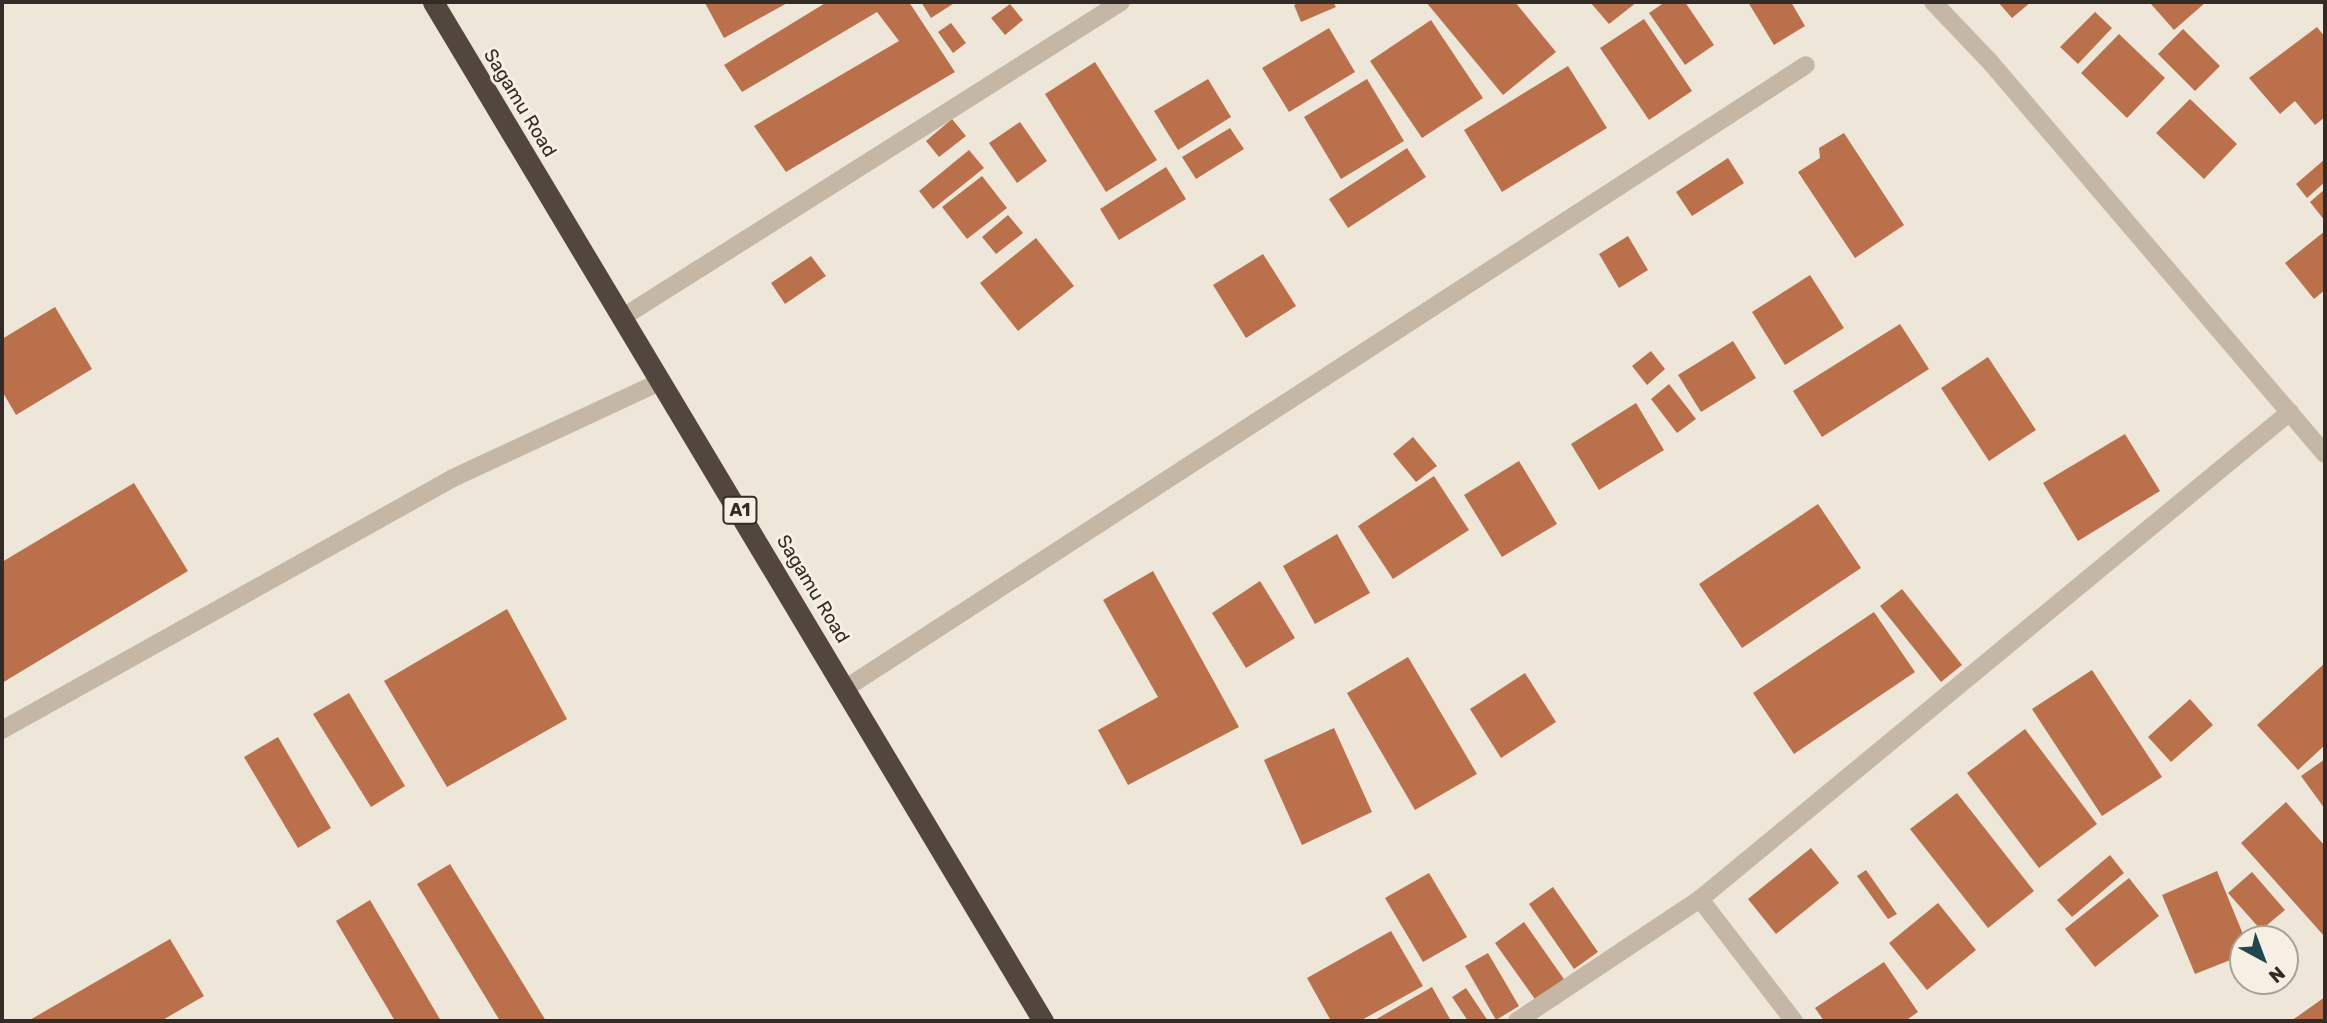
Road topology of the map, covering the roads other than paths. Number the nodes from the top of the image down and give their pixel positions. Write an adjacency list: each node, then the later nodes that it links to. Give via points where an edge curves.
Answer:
1 (433, 2): 5 (highway, Sagamu Road / A1)
2 (1121, 2): 5 (street)
3 (1933, 2): 7 (street, via 1991,63)
4 (1806, 65): 9 (street)
5 (623, 317): 6 (highway, Sagamu Road / A1)
6 (662, 381): 9 (highway, Sagamu Road / A1); 10 (street, via 453,478)
7 (2290, 412): 8 (street); 11 (street)
8 (2325, 454)
9 (846, 688): 12 (highway, Sagamu Road / A1)
10 (2, 730)
11 (1700, 899): 13 (street); 14 (street)
12 (1043, 1021)
13 (1517, 1021)
14 (1794, 1021)

